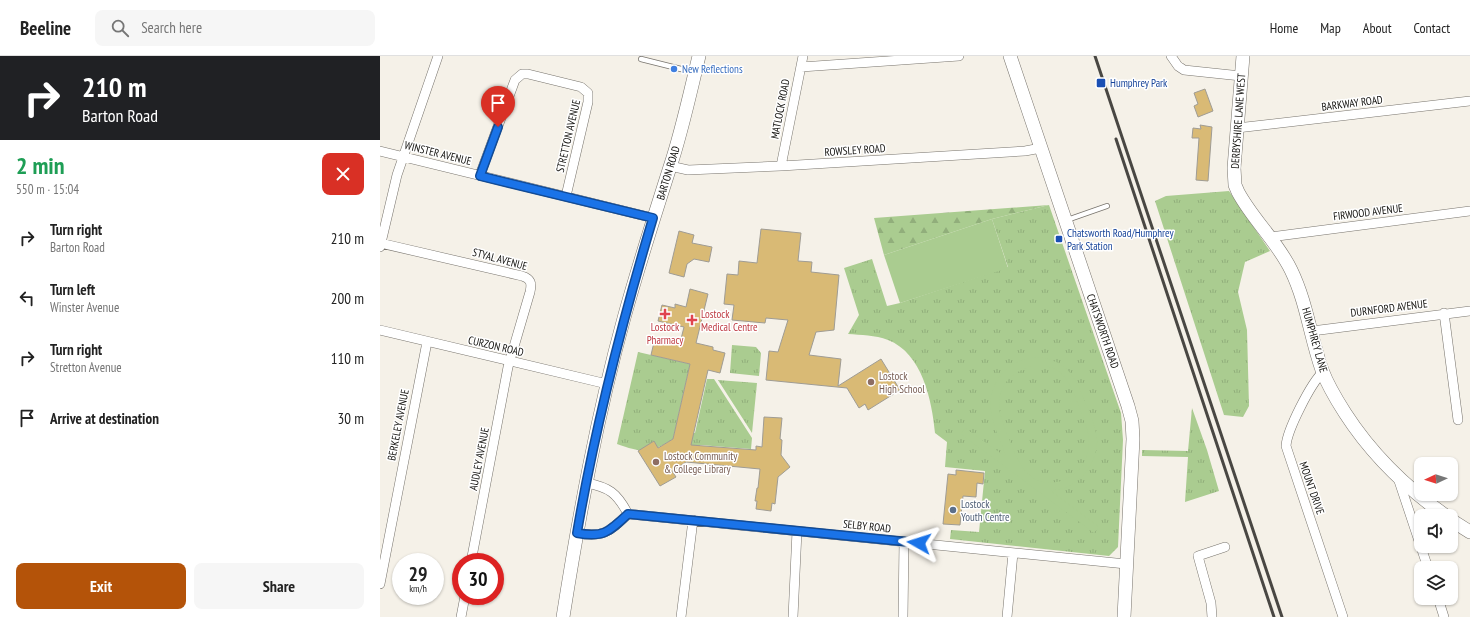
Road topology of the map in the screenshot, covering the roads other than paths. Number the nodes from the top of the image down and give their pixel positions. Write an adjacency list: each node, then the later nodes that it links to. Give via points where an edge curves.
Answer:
1 (438, 56): 16 (street)
2 (699, 56): 10 (street, BARTON ROAD)
3 (803, 56): 9 (street, MATLOCK ROAD)
4 (959, 56): 9 (street)
5 (1010, 56): 14 (street, CHATSWORTH ROAD)
6 (1171, 56): 11 (street, via 1184,70)
7 (1243, 56): 11 (street, DERBYSHIRE LANE WEST)
8 (641, 59): 10 (lane)
9 (800, 67): 18 (street, MATLOCK ROAD)
10 (695, 73): 17 (street, BARTON ROAD)
11 (1241, 76): 13 (street, DERBYSHIRE LANE WEST)
12 (1470, 101): 13 (street, BARKWAY ROAD)
13 (1237, 128): 20 (street, DERBYSHIRE LANE WEST)
14 (1041, 148): 18 (street, ROWSLEY ROAD, via 1031,151); 25 (street, CHATSWORTH ROAD)
15 (380, 151): 16 (street, WINSTER AVENUE)
16 (403, 156): 19 (street, WINSTER AVENUE); 27 (street)
17 (670, 166): 18 (street, ROWSLEY ROAD, via 688,170); 24 (street, BARTON ROAD)
18 (781, 166)
19 (480, 176): 21 (street, WINSTER AVENUE); 21 (street, STRETTON AVENUE, via 515,80 522,74 535,76 580,87 586,90 589,96)
20 (1235, 185): 26 (street, HUMPHREY LANE, via 1241,199)
21 (566, 196): 24 (street, WINSTER AVENUE)
22 (1107, 206): 25 (lane)
23 (1470, 211): 26 (street, FIRWOOD AVENUE)
24 (653, 218): 35 (street, BARTON ROAD)
25 (1066, 221): 51 (street, CHATSWORTH ROAD, via 1132,421)
26 (1270, 237): 31 (street, HUMPHREY LANE, via 1298,285)
27 (380, 244): 33 (street, STYAL AVENUE, via 528,279 531,283 530,292)
28 (1470, 311): 29 (street, DURNFORD AVENUE)
29 (1444, 314): 31 (street, DURNFORD AVENUE); 36 (street)
30 (380, 330): 32 (street, CURZON ROAD)
31 (1312, 331): 34 (street, HUMPHREY LANE)
32 (427, 342): 33 (street, CURZON ROAD); 52 (street, BERKELEY AVENUE)
33 (510, 361): 35 (street, CURZON ROAD); 48 (street, AUDLEY AVENUE)
34 (1323, 372): 37 (street, HUMPHREY LANE, via 1354,426); 63 (street, MOUNT DRIVE, via 1315,381 1288,432 1286,446)
35 (607, 384): 38 (street, BARTON ROAD)
36 (1458, 420)
37 (1398, 478): 39 (street, HUMPHREY LANE); 50 (street)
38 (586, 483): 40 (street, via 603,487 614,494); 45 (street, BARTON ROAD)
39 (1436, 509)
40 (628, 514): 41 (street, SELBY ROAD); 45 (street, via 604,533)
41 (693, 520): 43 (street, SELBY ROAD); 57 (street)
42 (1458, 524): 44 (street)
43 (797, 531): 46 (street, SELBY ROAD); 58 (street)
44 (1470, 532)
45 (577, 533): 56 (street, BARTON ROAD)
46 (904, 541): 49 (street, SELBY ROAD); 59 (street)
47 (1225, 547): 62 (street, via 1198,556 1211,603)
48 (473, 553)
49 (1013, 553): 51 (street, SELBY ROAD); 60 (street)
50 (1426, 561)
51 (1126, 564): 61 (street, CHATSWORTH ROAD)
52 (380, 584)
53 (463, 605): 55 (street)
54 (1440, 605): 64 (street)
55 (461, 617)
56 (563, 617)
57 (681, 617)
58 (793, 617)
59 (903, 617)
60 (1007, 617)
61 (1124, 617)
62 (1212, 617)
63 (1343, 617)
64 (1444, 617)

